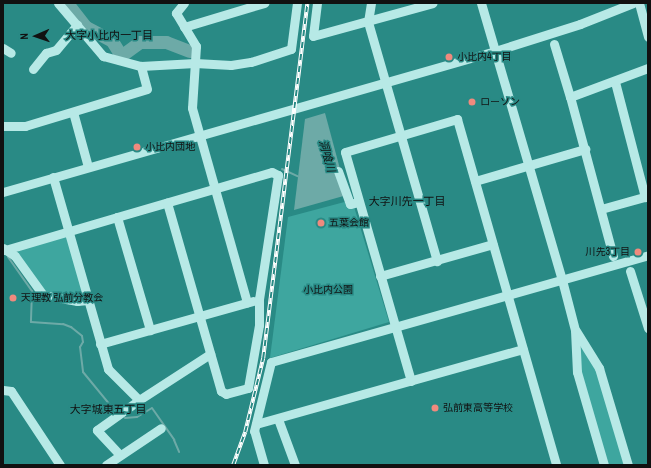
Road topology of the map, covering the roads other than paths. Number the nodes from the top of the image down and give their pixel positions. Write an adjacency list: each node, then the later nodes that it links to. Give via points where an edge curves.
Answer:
1 (184, 3): 13 (street, via 176,13)
2 (264, 3): 13 (street)
3 (297, 3): 17 (street, via 291,48 251,62 230,65)
4 (317, 3): 11 (street, via 313,36)
5 (371, 3): 11 (street)
6 (433, 3): 11 (street)
7 (481, 3): 16 (street)
8 (633, 3): 16 (street, via 580,24)
9 (639, 3): 14 (street)
10 (62, 4): 12 (street)
11 (368, 22): 21 (street)
12 (77, 25): 18 (street, via 103,56); 20 (street, via 56,50 46,53)
13 (184, 27): 17 (street, via 196,46)
14 (648, 37)
15 (554, 44): 23 (street)
16 (495, 50): 21 (street); 29 (street)
17 (195, 63): 18 (street); 26 (street, via 192,108)
18 (140, 66): 24 (street, via 147,89)
19 (648, 68): 22 (street)
20 (34, 69)
21 (386, 80): 26 (street); 27 (street)
22 (615, 82): 23 (street); 36 (street)
23 (570, 97): 28 (street)
24 (73, 112): 25 (street, via 25,126); 30 (street)
25 (3, 126)
26 (198, 134): 30 (street); 34 (street)
27 (401, 136): 33 (street, via 457,119); 37 (street, via 345,152); 46 (street)
28 (584, 149): 29 (street); 39 (street)
29 (529, 166): 33 (street); 49 (street)
30 (88, 167): 32 (street)
31 (338, 171): 37 (street, via 350,204)
32 (53, 177): 35 (street); 41 (street)
33 (475, 181): 42 (street)
34 (214, 189): 38 (street); 51 (street, via 272,172 278,175); 53 (street)
35 (3, 192)
36 (647, 196): 39 (street)
37 (359, 202): 48 (street)
38 (167, 203): 40 (street); 55 (street)
39 (601, 209): 45 (street)
40 (117, 217): 41 (street); 58 (street)
41 (68, 231): 43 (street); 52 (street)
42 (492, 244): 46 (street); 50 (street)
43 (4, 249): 52 (street, via 15,256 43,295 77,301)
44 (648, 255): 49 (street)
45 (614, 256)
46 (437, 261): 48 (street)
47 (630, 271): 54 (street)
48 (380, 276): 56 (street)
49 (562, 280): 50 (street); 59 (street)
50 (507, 295): 56 (street); 61 (street)
51 (259, 299): 53 (street); 62 (street, via 259,325 248,388 226,394 221,391)
52 (88, 300): 60 (street)
53 (247, 302): 55 (street)
54 (646, 315): 57 (street)
55 (199, 316): 58 (street); 62 (street)
56 (395, 327): 63 (street); 67 (street, via 271,362)
57 (648, 328)
58 (150, 330): 60 (street)
59 (575, 330): 75 (street, via 577,372); 76 (street, via 599,368)
60 (100, 344): 65 (street, via 108,369)
61 (522, 349): 63 (street); 74 (street)
62 (210, 354): 65 (street)
63 (411, 381): 66 (street)
64 (3, 390): 70 (street, via 11,391)
65 (139, 400): 69 (street, via 98,430)
66 (278, 419): 67 (street); 73 (street)
67 (256, 424): 72 (street, via 254,431)
68 (161, 428): 69 (street)
69 (120, 455): 71 (street)
70 (60, 465)
71 (106, 465)
72 (264, 465)
73 (295, 465)
74 (556, 465)
75 (604, 465)
76 (628, 465)

